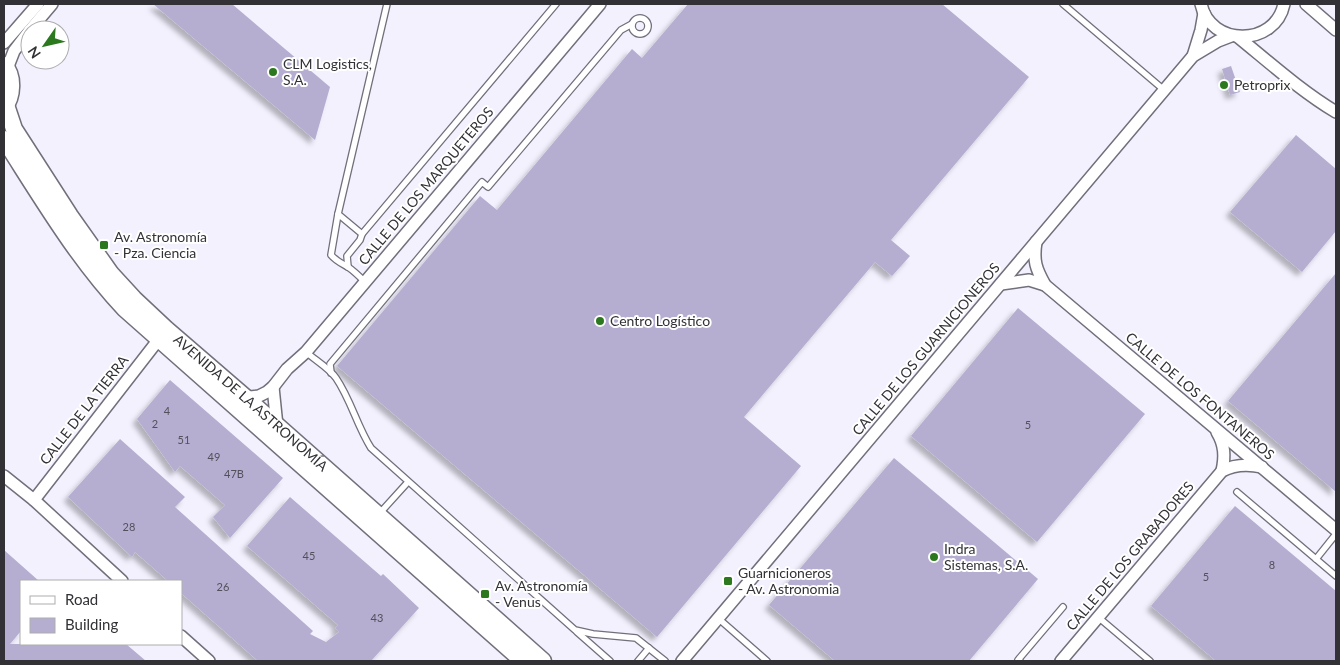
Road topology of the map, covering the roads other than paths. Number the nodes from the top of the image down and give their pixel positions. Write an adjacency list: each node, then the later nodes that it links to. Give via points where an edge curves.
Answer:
1 (38, 4): 14 (street)
2 (52, 4): 10 (street)
3 (387, 4): 22 (lane)
4 (556, 4): 23 (lane)
5 (600, 4): 26 (street, CALLE DE LOS MARQUETEROS)
6 (1063, 4): 18 (lane)
7 (1284, 4): 13 (street, CALLE DE LOS GUARNICIONEROS, via 1279,16 1266,30 1257,35)
8 (1306, 4): 12 (street)
9 (1201, 7): 13 (street, via 1214,26); 16 (street, CALLE DE LOS GUARNICIONEROS, via 1198,44)
10 (38, 20)
11 (632, 24): 33 (lane, via 622,30 488,187 482,182 330,364)
12 (1336, 30)
13 (1234, 36): 16 (street, CALLE DE LOS GUARNICIONEROS); 20 (street)
14 (4, 43)
15 (20, 43): 17 (street)
16 (1192, 56): 18 (street, CALLE DE LOS GUARNICIONEROS)
17 (5, 67): 19 (street, via 12,89)
18 (1164, 90): 24 (street, CALLE DE LOS GUARNICIONEROS)
19 (5, 107): 29 (street, AVENIDA DE LA ASTRONOMÍA, via 14,129 95,252 111,274)
20 (1336, 112)
21 (4, 139): 30 (street, AVENIDA DE LA ASTRONOMÍA, via 103,286)
22 (338, 214): 23 (lane); 25 (lane, via 331,254)
23 (362, 234): 25 (lane, via 347,256)
24 (1036, 242): 27 (street, CALLE DE LOS GUARNICIONEROS); 28 (street, CALLE DE LOS FONTANEROS, via 1036,270)
25 (348, 267): 26 (lane)
26 (365, 282): 32 (street, CALLE DE LOS MARQUETEROS)
27 (1001, 284): 28 (street, via 1029,280); 53 (street, CALLE DE LOS GUARNICIONEROS)
28 (1045, 285): 38 (street, CALLE DE LOS FONTANEROS)
29 (153, 318): 30 (street, via 160,333); 31 (street, AVENIDA DE LA ASTRONOMÍA)
30 (159, 339): 31 (street, via 171,339); 36 (street, AVENIDA DE LA ASTRONOMÍA); 44 (street, CALLE DE LA TIERRA)
31 (190, 350): 35 (street, AVENIDA DE LA ASTRONOMÍA)
32 (306, 352): 33 (lane); 34 (street, CALLE DE LOS MARQUETEROS, via 287,369)
33 (331, 373): 42 (lane, via 349,401 371,448)
34 (274, 387): 35 (street, CALLE DE LOS MARQUETEROS, via 260,396); 37 (street)
35 (246, 398): 36 (street, CALLE DE LOS MARQUETEROS); 37 (street, AVENIDA DE LA ASTRONOMÍA)
36 (226, 399): 58 (street, AVENIDA DE LA ASTRONOMÍA)
37 (277, 426): 45 (street, AVENIDA DE LA ASTRONOMÍA)
38 (1214, 426): 39 (street, CALLE DE LOS FONTANEROS); 40 (street, via 1223,445)
39 (1262, 467): 40 (street, via 1231,466); 46 (street, CALLE DE LOS FONTANEROS)
40 (1222, 471): 52 (street, CALLE DE LOS GRABADORES)
41 (4, 476): 44 (street)
42 (408, 482): 45 (lane); 54 (lane)
43 (1237, 492): 48 (lane)
44 (34, 500): 50 (street)
45 (378, 516): 59 (street, AVENIDA DE LA ASTRONOMÍA)
46 (1336, 530)
47 (1336, 534): 48 (lane)
48 (1316, 559): 49 (lane)
49 (1336, 576)
50 (121, 580)
51 (1063, 606): 65 (lane)
52 (1098, 617): 66 (street, CALLE DE LOS GRABADORES); 67 (lane)
53 (719, 619): 63 (street, CALLE DE LOS GUARNICIONEROS); 64 (lane)
54 (575, 630): 56 (lane, via 636,638); 60 (lane)
55 (182, 637): 57 (street)
56 (649, 648): 61 (lane); 62 (lane)
57 (209, 661)
58 (522, 661)
59 (543, 661)
60 (610, 661)
61 (638, 661)
62 (665, 661)
63 (682, 661)
64 (767, 661)
65 (1020, 661)
66 (1061, 661)
67 (1150, 661)

